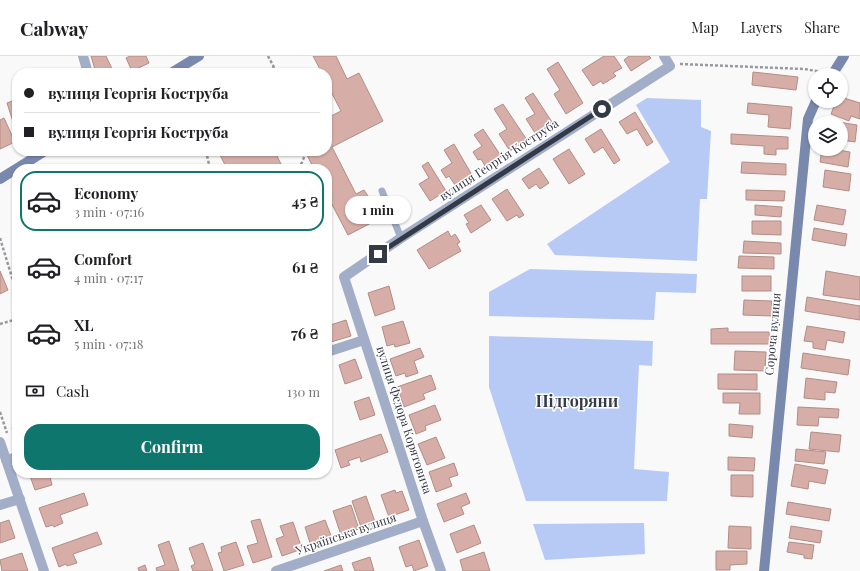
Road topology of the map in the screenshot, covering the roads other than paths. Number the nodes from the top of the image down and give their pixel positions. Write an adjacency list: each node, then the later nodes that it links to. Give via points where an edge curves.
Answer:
1 (83, 56): 5 (street)
2 (199, 56): 6 (main road)
3 (664, 56): 14 (street, вулиця Георгія Коструба, via 670,66)
4 (844, 56): 7 (main road)
5 (87, 68)
6 (179, 68)
7 (833, 68)
8 (813, 108): 29 (main road, Сороча вулиця, via 808,118)
9 (37, 156): 10 (main road)
10 (24, 164)
11 (12, 172): 12 (main road)
12 (0, 179)
13 (382, 191): 14 (lane)
14 (401, 238): 15 (street, вулиця Георгія Коструба)
15 (344, 277): 16 (street, вулиця Федора Корятовича)
16 (364, 340): 17 (street); 25 (street, вулиця Федора Корятовича)
17 (332, 350)
18 (0, 442): 20 (street)
19 (12, 458): 20 (street)
20 (6, 460): 21 (street)
21 (12, 477)
22 (12, 478): 23 (street)
23 (20, 499): 24 (street); 26 (street)
24 (0, 505)
25 (424, 521): 27 (street, Українська вулиця); 28 (street, вулиця Федора Корятовича)
26 (44, 571)
27 (276, 571)
28 (442, 571)
29 (764, 571)

